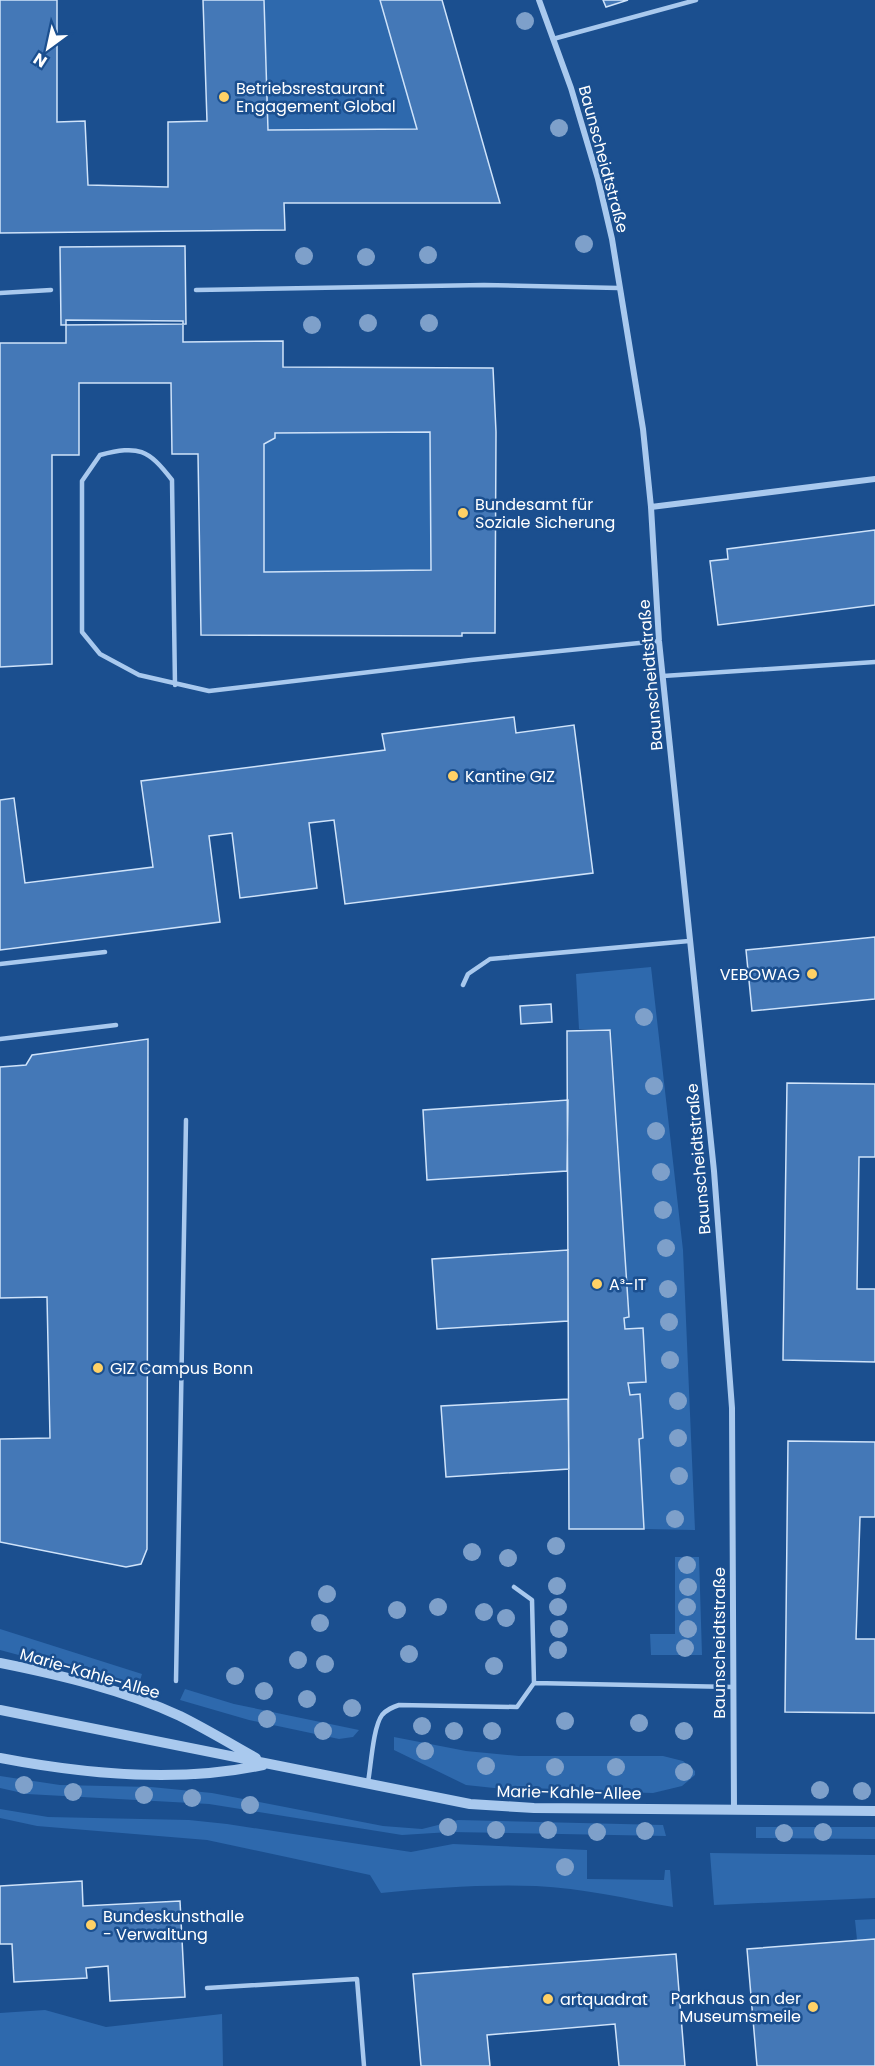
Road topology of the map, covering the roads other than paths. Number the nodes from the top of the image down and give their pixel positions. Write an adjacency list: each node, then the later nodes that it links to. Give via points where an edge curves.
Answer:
1 (539, 0): 3 (street, Baunscheidtstraße)
2 (696, 0): 3 (lane)
3 (553, 39): 4 (street, Baunscheidtstraße, via 598,179)
4 (618, 288): 6 (lane, via 484,285); 9 (street, Baunscheidtstraße, via 638,398)
5 (51, 290): 7 (lane)
6 (196, 290)
7 (1, 291)
8 (875, 479): 9 (street)
9 (651, 507): 10 (street, Baunscheidtstraße)
10 (659, 641): 12 (street, Baunscheidtstraße); 13 (lane, via 209,691)
11 (875, 662): 12 (lane)
12 (663, 676): 14 (street, Baunscheidtstraße)
13 (175, 685): 13 (lane, via 139,675 100,654 82,632 81,481 100,455 124,449 153,455 172,480)
14 (689, 941): 17 (lane, via 490,959 468,974); 25 (street, Baunscheidtstraße, via 714,1171 732,1408)
15 (105, 952): 16 (lane)
16 (0, 964)
17 (463, 985)
18 (116, 1025): 19 (lane)
19 (0, 1039)
20 (186, 1120): 23 (lane)
21 (514, 1587): 24 (lane, via 532,1600)
22 (0, 1662): 28 (street, Marie-Kahle-Allee, via 157,1707)
23 (176, 1681)
24 (534, 1683): 25 (lane); 29 (lane, via 517,1707 399,1705 390,1709 381,1716 377,1729)
25 (733, 1686): 30 (street, Baunscheidtstraße)
26 (0, 1710): 28 (street, Marie-Kahle-Allee)
27 (0, 1758): 28 (street, Marie-Kahle-Allee, via 79,1769 198,1776)
28 (266, 1765): 29 (street, Marie-Kahle-Allee)
29 (368, 1785): 30 (street, Marie-Kahle-Allee, via 502,1807)
30 (734, 1810): 31 (street, Marie-Kahle-Allee)
31 (875, 1811)
32 (207, 1988): 33 (lane, via 357,1979)
33 (364, 2066)

